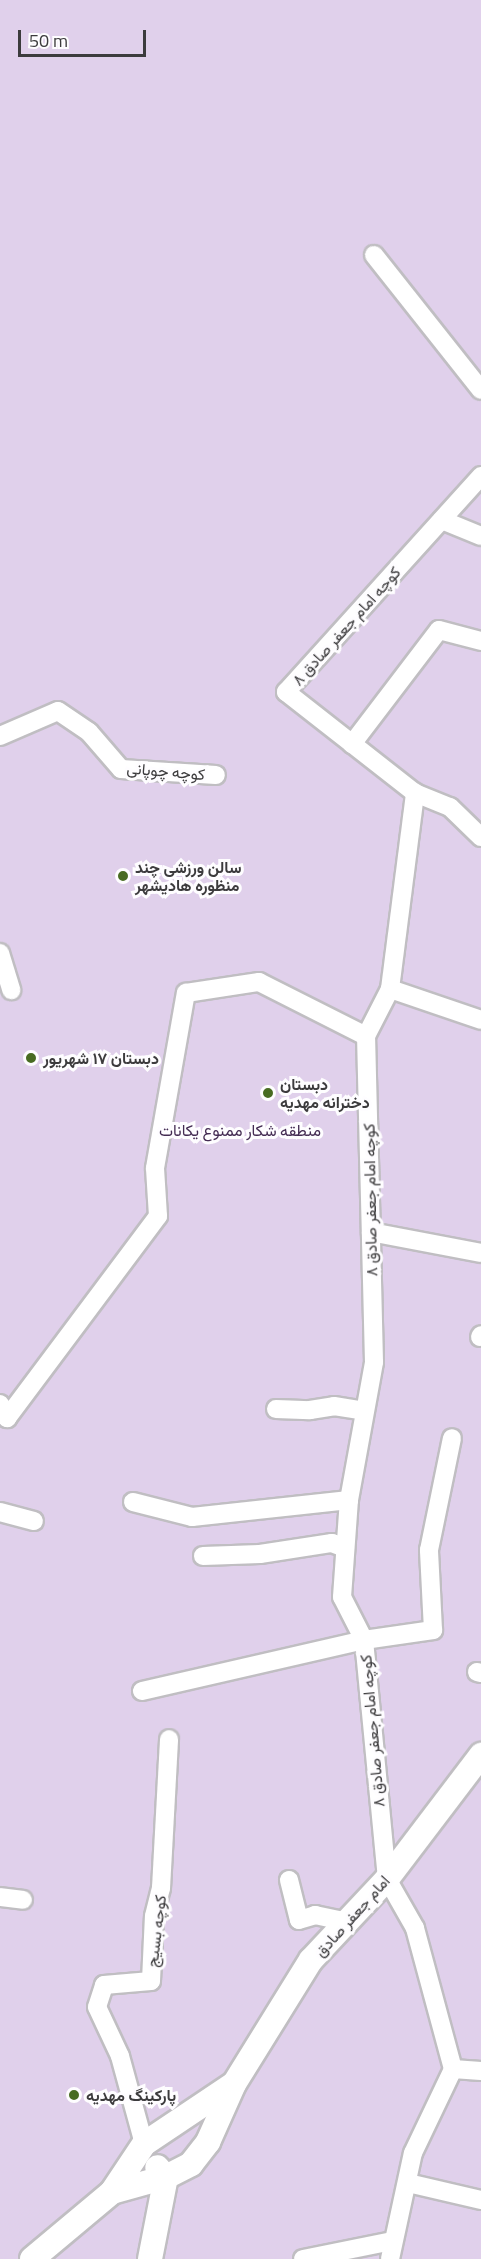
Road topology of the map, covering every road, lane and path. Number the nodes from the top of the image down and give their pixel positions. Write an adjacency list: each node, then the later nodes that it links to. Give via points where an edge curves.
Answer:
1 (374, 255): 2 (street)
2 (481, 390)
3 (481, 476): 4 (street, کوچه امام جعفر صادق ۸)
4 (442, 520): 5 (street); 8 (street, کوچه امام جعفر صادق ۸, via 286,692)
5 (481, 536)
6 (481, 641): 8 (street, via 440,630)
7 (0, 736): 9 (street, کوچه چوپانی, via 58,711 89,732 121,769)
8 (352, 744): 10 (street, کوچه امام جعفر صادق ۸)
9 (216, 775)
10 (415, 793): 11 (street, via 450,807); 13 (street, کوچه امام جعفر صادق ۸)
11 (481, 837)
12 (0, 953): 14 (street)
13 (390, 989): 15 (street); 16 (street, کوچه امام جعفر صادق ۸)
14 (11, 990)
15 (481, 1020)
16 (366, 1036): 17 (street, کوچه امام جعفر صادق ۸); 19 (street, via 259,982 186,993 155,1168 158,1216 7,1418)
17 (371, 1232): 18 (street); 21 (street, کوچه امام جعفر صادق ۸, via 374,1362)
18 (481, 1253)
19 (0, 1404)
20 (276, 1409): 21 (street, via 334,1406)
21 (365, 1411): 23 (street, کوچه امام جعفر صادق ۸)
22 (452, 1438): 29 (street, via 429,1541 433,1630)
23 (349, 1500): 24 (street, via 192,1517); 27 (street, کوچه امام جعفر صادق ۸)
24 (133, 1502)
25 (0, 1512): 26 (street)
26 (34, 1521)
27 (345, 1548): 28 (street, via 332,1543 261,1554); 29 (street, کوچه امام جعفر صادق ۸, via 342,1597)
28 (203, 1556)
29 (364, 1640): 30 (street); 33 (street, کوچه امام جعفر صادق ۸)
30 (142, 1691)
31 (169, 1739): 43 (street, کوچه بسیج, via 161,1888 154,1916 151,1981 104,1985 97,2007 120,2056)
32 (481, 1755): 33 (main road, امام جعفر صادق)
33 (387, 1879): 37 (main road, امام جعفر صادق); 38 (street, via 415,1928)
34 (289, 1880): 37 (street, via 299,1920 315,1915)
35 (0, 1897): 36 (street)
36 (23, 1900)
37 (346, 1922): 40 (main road, امام جعفر صادق, via 311,1960)
38 (453, 2069): 39 (street); 45 (street, via 413,2153)
39 (481, 2072)
40 (234, 2084): 41 (main road); 42 (main road, امام جعفر صادق)
41 (186, 2118): 42 (main road, via 191,2114 207,2118); 43 (main road)
42 (208, 2142): 44 (main road, امام جعفر صادق, via 191,2164)
43 (144, 2144): 44 (main road, via 146,2154); 46 (main road)
44 (166, 2177): 46 (main road, امام جعفر صادق); 50 (main road)
45 (408, 2183): 47 (street); 48 (street)
46 (112, 2192): 49 (main road)
47 (481, 2200)
48 (392, 2241): 51 (street); 52 (street)
49 (32, 2259)
50 (150, 2259)
51 (303, 2259)
52 (390, 2259)

